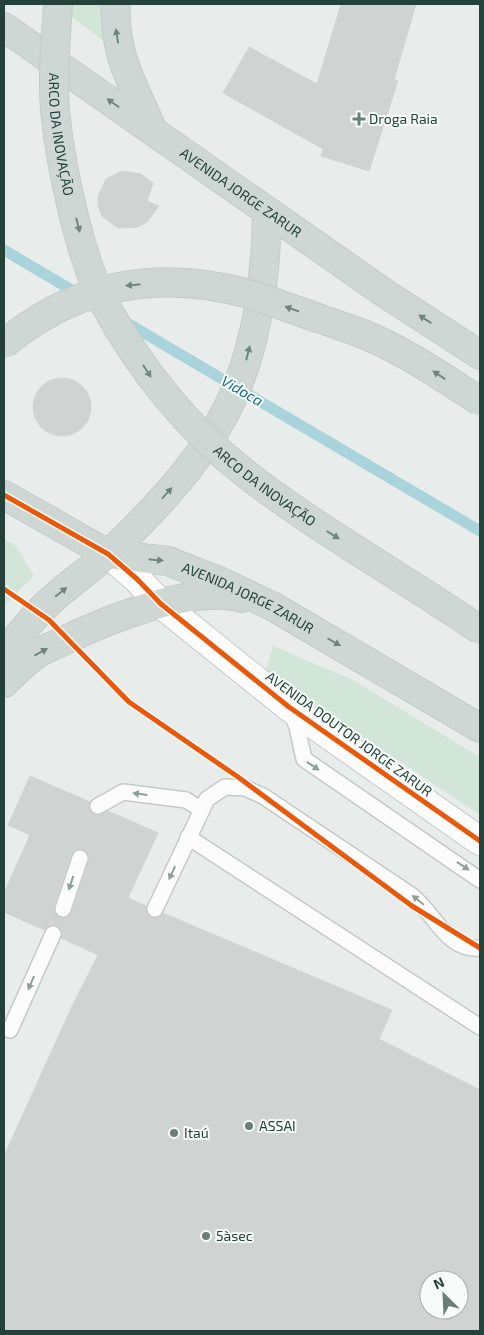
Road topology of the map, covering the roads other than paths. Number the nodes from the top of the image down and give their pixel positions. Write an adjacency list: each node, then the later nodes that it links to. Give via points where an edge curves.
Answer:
1 (58, 4): 13 (main road, ARCO DA INOVAÇÃO, one-way to 13, bridge, via 55,104 67,184 83,245 104,302 152,378 198,432 244,473 295,510)
2 (116, 4): 4 (main road, one-way to 2, via 129,78 116,37)
3 (4, 27): 4 (main road, AVENIDA JORGE ZARUR, one-way to 3)
4 (153, 130): 5 (main road, AVENIDA JORGE ZARUR)
5 (267, 212): 7 (main road, AVENIDA JORGE ZARUR, one-way to 5); 10 (main road, one-way to 5, bridge, via 171,489 219,423 248,357 266,260)
6 (4, 344): 8 (main road, one-way to 6, bridge, via 428,367 363,334 245,293 167,281 94,292 73,300)
7 (480, 355)
8 (480, 401)
9 (4, 495): 10 (main road, AVENIDA JORGE ZARUR)
10 (115, 548): 11 (street, AVENIDA DOUTOR JORGE ZARUR, via 137,579); 12 (main road, AVENIDA JORGE ZARUR, one-way to 12, via 168,561); 14 (main road, one-way to 10, via 49,602)
11 (161, 604): 12 (main road, via 199,596 233,595); 15 (main road, one-way to 11, via 36,654 101,623); 16 (street, AVENIDA DOUTOR JORGE ZARUR)
12 (272, 606): 17 (main road, AVENIDA JORGE ZARUR, one-way to 17)
13 (480, 630)
14 (4, 652)
15 (4, 684)
16 (289, 707): 21 (street, AVENIDA DOUTOR JORGE ZARUR); 23 (lane, one-way to 23, via 304,759)
17 (480, 728)
18 (98, 806): 19 (lane, one-way to 18, via 186,800 123,792)
19 (202, 810): 20 (lane); 27 (lane, one-way to 19, via 467,948 452,941 424,904 263,796 245,788 225,787 207,799)
20 (188, 837): 25 (lane, one-way to 25); 28 (lane)
21 (480, 841)
22 (80, 858): 24 (lane, one-way to 24)
23 (480, 880)
24 (63, 908)
25 (155, 910)
26 (53, 934): 29 (lane, one-way to 29)
27 (480, 948)
28 (480, 1027)
29 (10, 1030)

